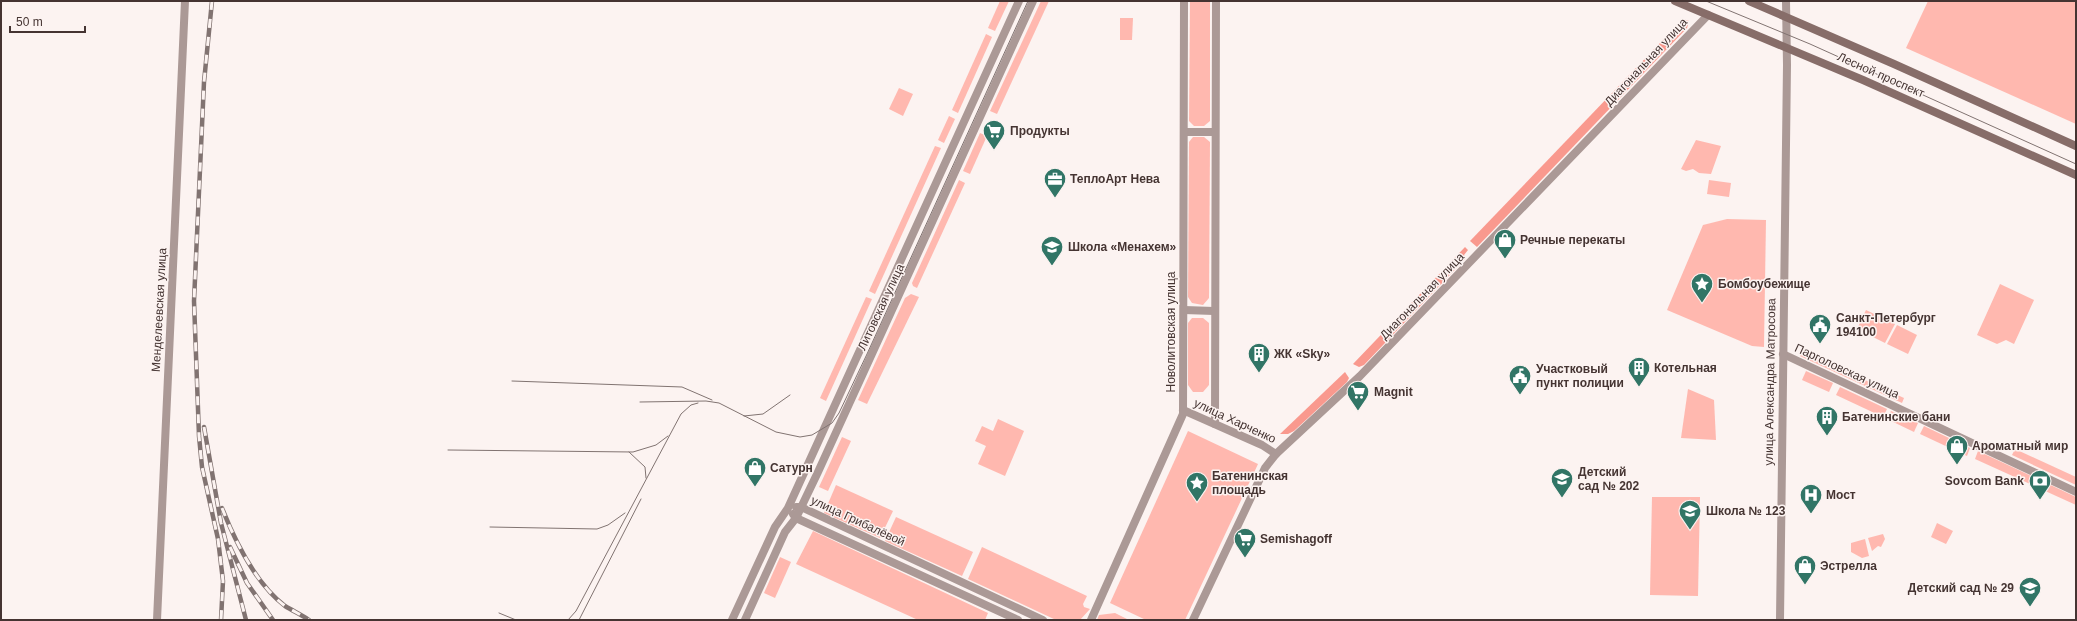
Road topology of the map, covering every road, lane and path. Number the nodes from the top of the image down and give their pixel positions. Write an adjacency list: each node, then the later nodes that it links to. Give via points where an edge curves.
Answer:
1 (185, 1): 26 (street, Менделеевская улица)
2 (1019, 1): 24 (street, Литовская улица)
3 (1033, 1): 23 (street, Литовская улица)
4 (1184, 1): 12 (street, Новолитовская улица)
5 (1216, 1): 13 (street)
6 (1675, 1): 9 (main road, Лесной проспект)
7 (1749, 1): 10 (main road, Лесной проспект)
8 (1786, 1): 10 (street, улица Александра Матросова)
9 (1708, 15): 11 (main road, Лесной проспект); 21 (street, Диагональная улица, via 1366,370)
10 (1786, 16): 11 (street, улица Александра Матросова); 14 (main road, Лесной проспект)
11 (1787, 48): 15 (main road, Лесной проспект); 18 (street, улица Александра Матросова)
12 (1184, 132): 13 (street); 16 (street, Новолитовская улица)
13 (1215, 132): 17 (street)
14 (2076, 146)
15 (2076, 175)
16 (1184, 310): 17 (street); 19 (street, Новолитовская улица)
17 (1214, 311): 20 (street)
18 (1783, 354): 22 (street, Парголовская улица); 33 (street, улица Александра Матросова)
19 (1183, 410): 20 (street, улица Харченко); 31 (street, Новолитовская улица, via 1179,427)
20 (1215, 424): 21 (street, улица Харченко)
21 (1276, 454): 32 (street, Диагональная улица, via 1265,468)
22 (2076, 492)
23 (801, 507): 24 (street, улица Грибалёвой); 25 (street, Литовская улица); 30 (street, улица Грибалёвой)
24 (788, 508): 25 (street, улица Грибалёвой); 27 (street, Литовская улица, via 775,527)
25 (796, 518): 28 (street, Литовская улица, via 786,532); 29 (street, улица Грибалёвой)
26 (157, 620)
27 (732, 620)
28 (745, 620)
29 (1018, 620)
30 (1043, 620)
31 (1091, 620)
32 (1193, 620)
33 (1780, 620)

